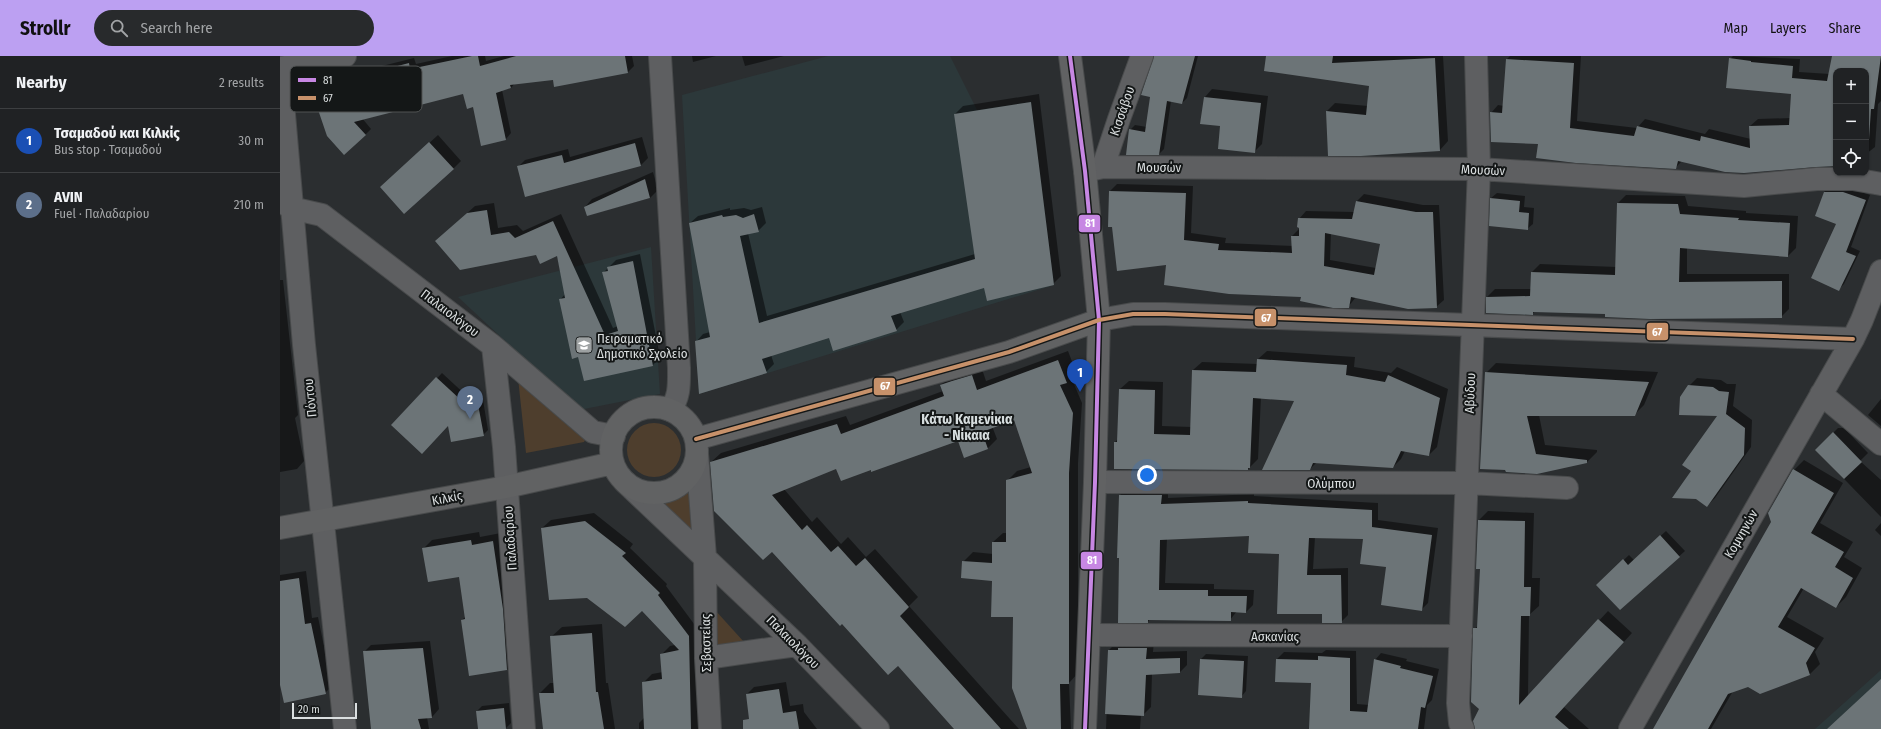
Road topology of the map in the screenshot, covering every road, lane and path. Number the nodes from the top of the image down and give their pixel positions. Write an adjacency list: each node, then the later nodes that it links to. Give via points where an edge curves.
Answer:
1 (345, 56): 7 (street)
2 (660, 56): 19 (street, via 680,391 676,403)
3 (1070, 56): 9 (main road)
4 (1142, 56): 9 (street, Κισσάβου, via 1119,119)
5 (1476, 56): 10 (street, Αβύδου)
6 (290, 66): 8 (street)
7 (291, 66)
8 (280, 68): 12 (street, Πόντου)
9 (1094, 169): 10 (street, Μουσών); 14 (main road)
10 (1480, 169): 11 (street, Μουσών, via 1744,186 1817,179 1853,179); 15 (street, Αβύδου)
11 (1881, 184)
12 (286, 204): 17 (street, Παλαιολόγου, via 322,215); 29 (street, Πόντου)
13 (1881, 271): 16 (street, Κομνηνών)
14 (1099, 320): 15 (street, via 1147,314); 22 (main road, via 1009,352); 25 (main road)
15 (1472, 325): 16 (street); 26 (street, Αβύδου)
16 (1852, 339): 18 (street, Κομνηνών)
17 (493, 346): 20 (street, Παλαιολόγου, via 593,432); 27 (street, Παλαδαρίου)
18 (1821, 394): 21 (street); 42 (street, Κομνηνών)
19 (670, 410): 20 (main road, via 658,407 635,412 622,422); 22 (main road, via 685,420 693,432)
20 (614, 436): 23 (main road, via 611,452)
21 (1881, 444)
22 (696, 446): 24 (main road, via 693,468 685,481 672,490 647,493); 31 (street, Σεβαστείας)
23 (613, 463): 24 (main road); 27 (main road, Κιλκίς)
24 (625, 482): 31 (street, Παλαιολόγου)
25 (1096, 482): 26 (street, Ολύμπου); 32 (main road)
26 (1467, 483): 28 (street, Ολύμπου); 33 (street, Αβύδου)
27 (506, 487): 29 (main road, Κιλκίς); 37 (street, Παλαδαρίου)
28 (1567, 488)
29 (322, 521): 30 (main road, Κιλκίς); 36 (street, Πόντου)
30 (280, 528)
31 (705, 557): 34 (street, Παλαιολόγου); 35 (street, Σεβαστείας)
32 (1090, 635): 33 (street, Ασκανίας); 40 (main road)
33 (1461, 636): 41 (street, Αβύδου, via 1458,703)
34 (797, 644): 35 (street); 39 (street, Παλαιολόγου)
35 (706, 658): 38 (street, Σεβαστείας)
36 (345, 729)
37 (524, 729)
38 (710, 729)
39 (878, 729)
40 (1085, 729)
41 (1463, 729)
42 (1630, 729)

